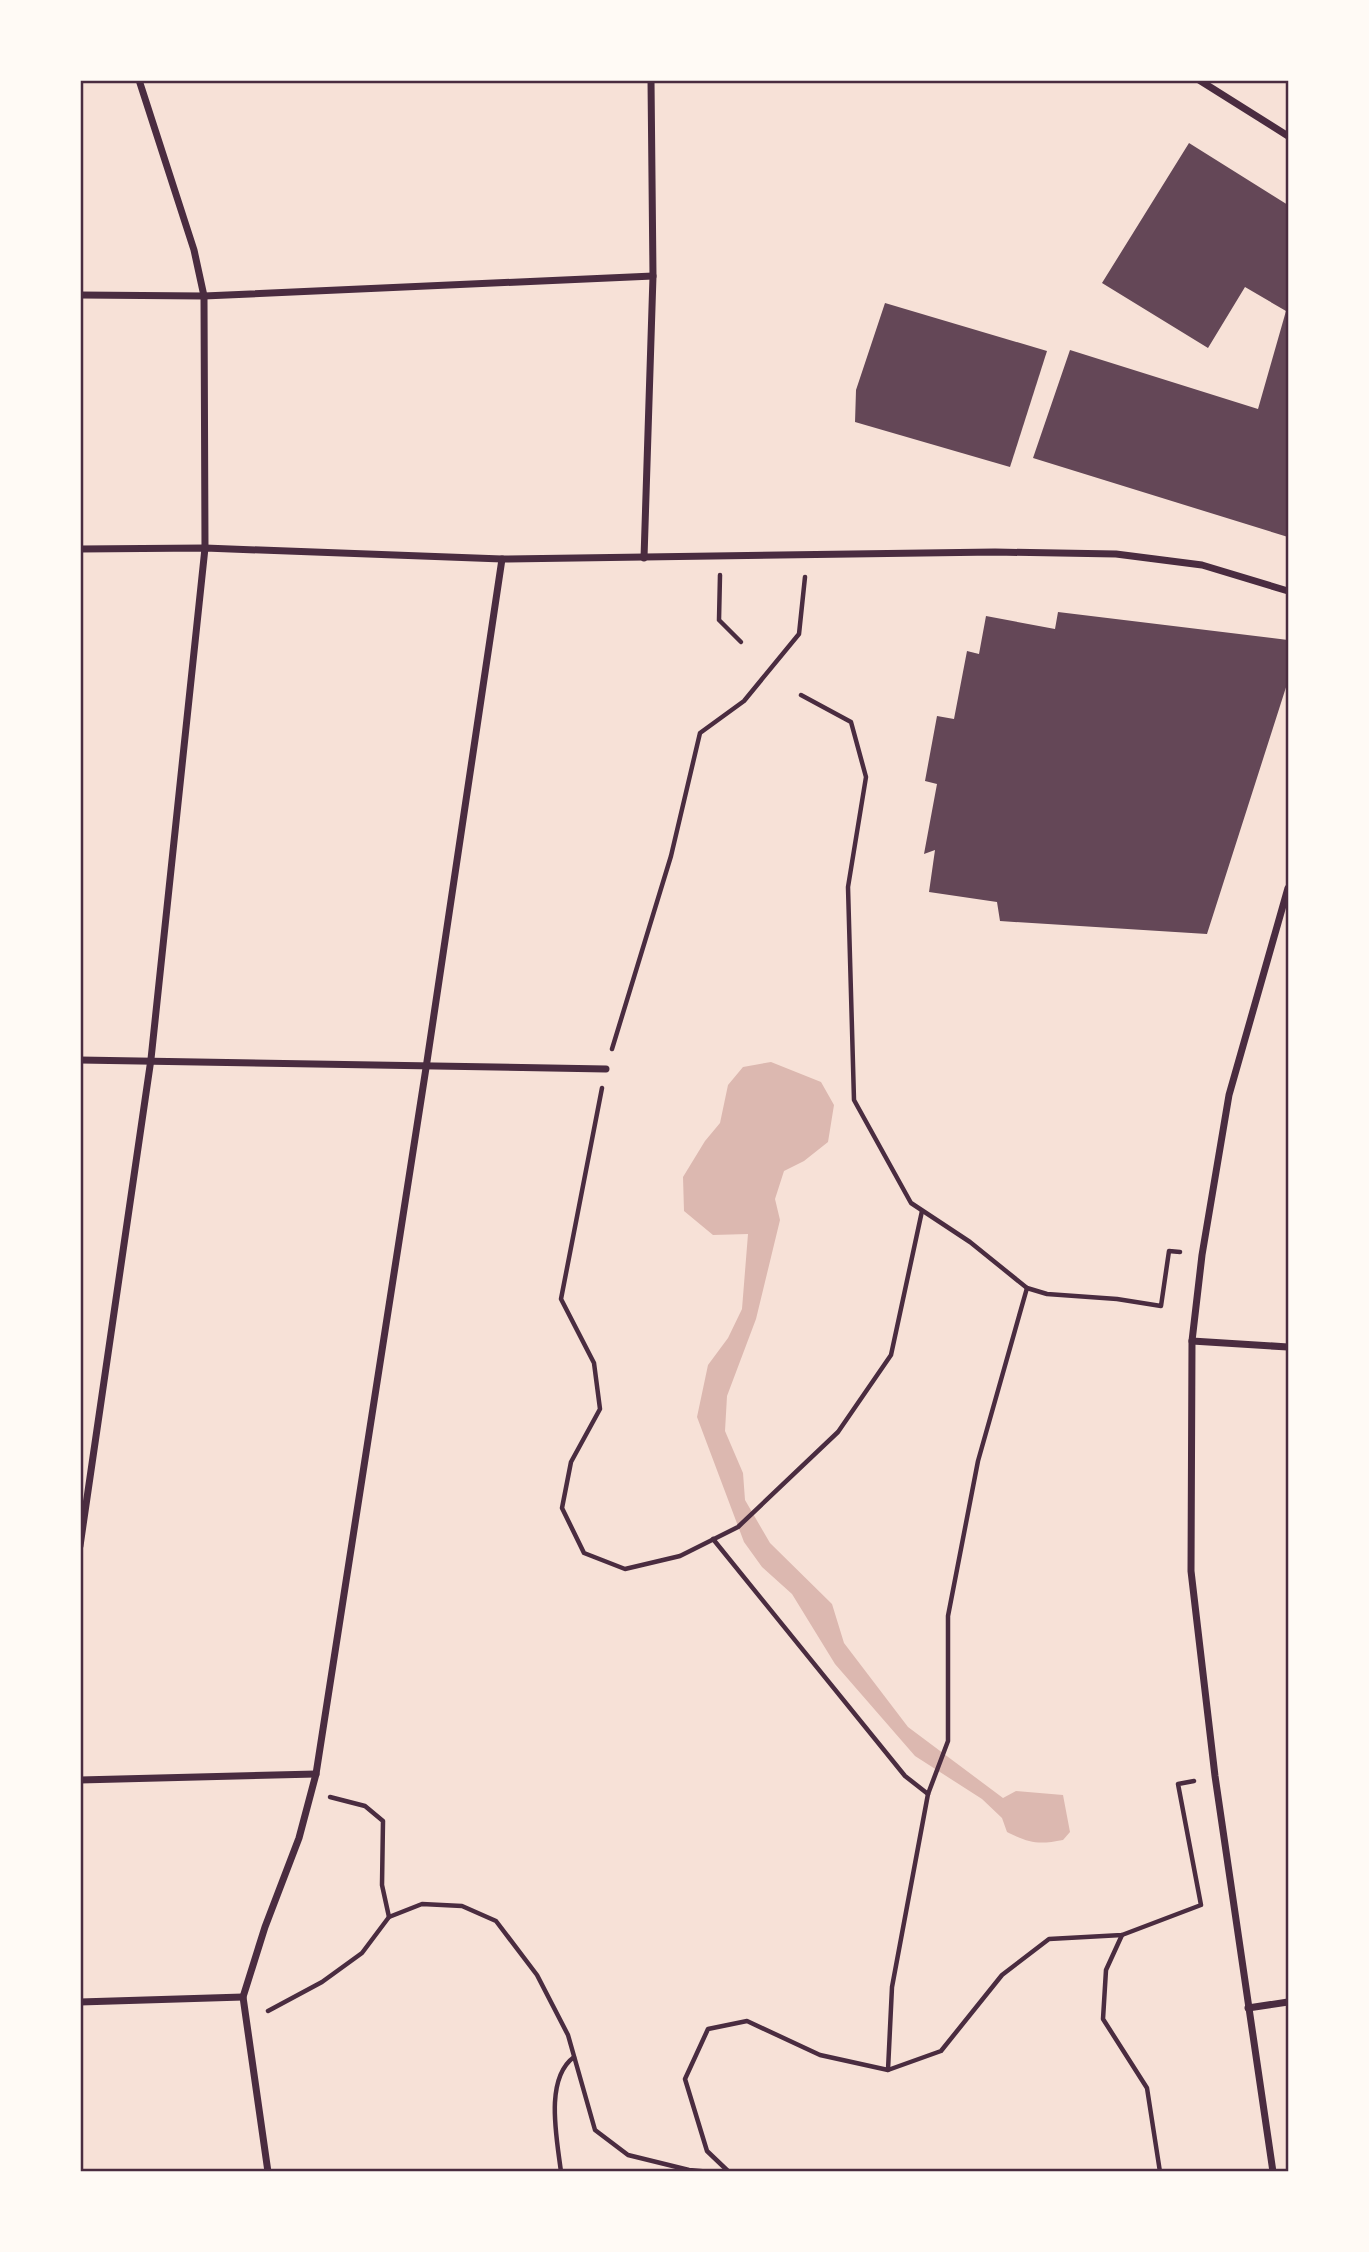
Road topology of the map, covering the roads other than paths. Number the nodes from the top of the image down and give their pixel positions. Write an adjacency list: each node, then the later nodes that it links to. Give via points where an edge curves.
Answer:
1 (139, 80): 7 (street, via 194,250)
2 (651, 80): 5 (street)
3 (1199, 80): 4 (street)
4 (1289, 136)
5 (653, 276): 7 (street); 10 (street)
6 (80, 295): 7 (street)
7 (204, 296): 8 (street)
8 (205, 548): 9 (street); 11 (street); 14 (street)
9 (80, 549)
10 (644, 558): 11 (street); 12 (street, via 1116,554 1202,565)
11 (502, 559): 16 (street)
12 (1289, 591)
13 (1289, 888): 18 (street, via 1230,1095)
14 (151, 1059): 15 (street); 16 (street); 20 (street)
15 (80, 1060)
16 (426, 1068): 17 (street); 21 (street)
17 (606, 1069)
18 (1192, 1341): 19 (street); 26 (street, via 1191,1572)
19 (1289, 1347)
20 (80, 1546)
21 (316, 1774): 22 (street); 23 (street, via 299,1838)
22 (80, 1780)
23 (243, 1997): 24 (street); 27 (street)
24 (80, 2002)
25 (1289, 2002): 26 (street)
26 (1248, 2008): 28 (street)
27 (268, 2172)
28 (1273, 2172)

